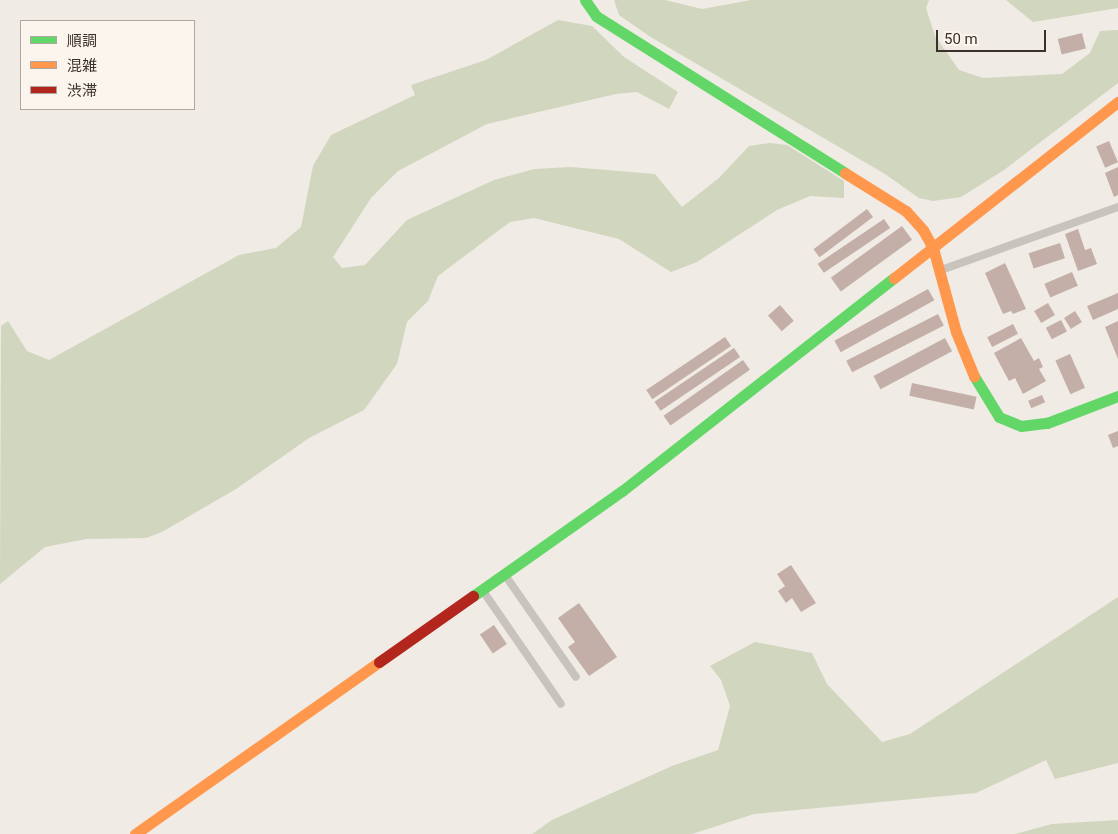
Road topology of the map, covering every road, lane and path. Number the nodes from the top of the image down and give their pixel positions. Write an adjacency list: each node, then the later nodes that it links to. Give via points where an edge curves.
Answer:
1 (585, 0): 4 (street, via 596,16 906,211 923,230)
2 (1118, 102): 4 (street)
3 (1118, 207): 5 (lane)
4 (933, 248): 5 (street); 7 (street, via 622,491)
5 (939, 270): 6 (street, via 956,332 978,385 998,417 1022,426 1047,423)
6 (1118, 396)
7 (504, 574): 8 (street); 9 (lane)
8 (482, 589): 10 (lane); 11 (street)
9 (576, 677)
10 (560, 704)
11 (135, 834)

